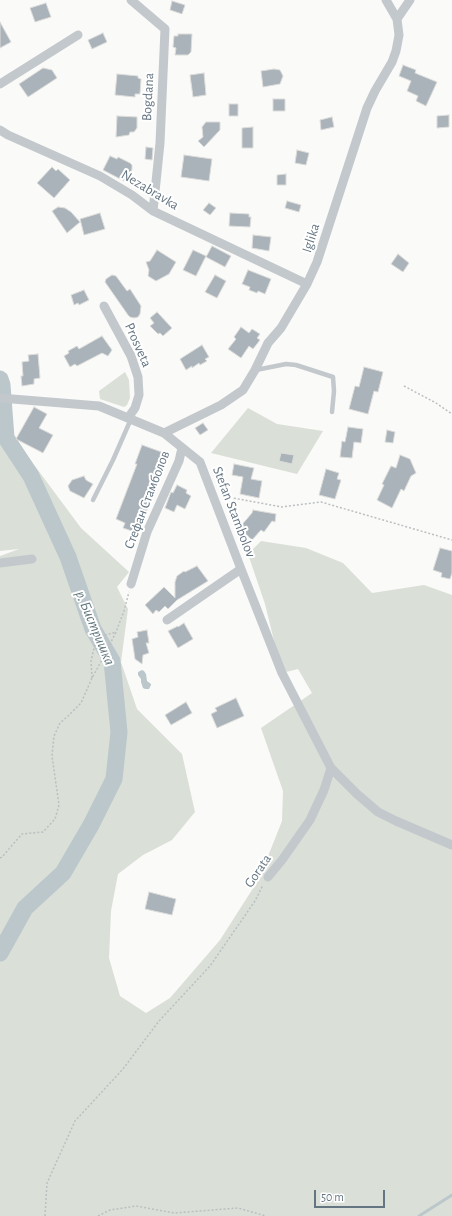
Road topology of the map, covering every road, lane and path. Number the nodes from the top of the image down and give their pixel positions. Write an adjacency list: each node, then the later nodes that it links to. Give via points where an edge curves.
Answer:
1 (131, 0): 8 (street, Bogdana, via 165,29 160,143)
2 (386, 0): 4 (street, Iglika)
3 (410, 0): 4 (street)
4 (397, 19): 9 (street, Iglika, via 399,35 396,51 367,108 317,262)
5 (78, 35): 6 (street)
6 (0, 84)
7 (0, 130): 8 (street, Nezabravka, via 100,176)
8 (153, 211): 9 (street, Nezabravka)
9 (307, 284): 11 (street, Iglika, via 281,328 268,343)
10 (104, 306): 16 (street, Prosveta, via 138,377 139,395)
11 (255, 370): 14 (lane, via 286,364 333,376); 17 (street, Iglika, via 242,390 221,405)
12 (404, 386): 15 (path)
13 (0, 398): 16 (street, Stefan Stambolov, via 99,406)
14 (332, 412)
15 (452, 414)
16 (130, 419): 17 (street, Stefan Stambolov); 20 (lane, via 114,460)
17 (164, 433): 18 (street, Stefan Stambolov)
18 (182, 448): 19 (street, Stefan Stambolov, via 200,462); 25 (street, Стефан Стамболов, via 179,461 147,532)
19 (212, 494): 21 (path, via 282,507 321,502); 24 (street, Stefan Stambolov)
20 (93, 500)
21 (452, 540)
22 (32, 559): 23 (street)
23 (0, 563)
24 (241, 569): 26 (street); 29 (street, Stefan Stambolov, via 282,672)
25 (131, 584): 27 (path)
26 (167, 620)
27 (116, 632): 28 (path); 28 (path, via 102,636 95,644 91,661)
28 (92, 678): 31 (path, via 81,704 60,723 54,736 52,756 58,805 55,819 43,832 22,834)
29 (331, 768): 30 (street, Stefan Stambolov, via 378,812); 32 (street, Gorata, via 310,820)
30 (452, 845)
31 (0, 858)
32 (268, 877): 33 (path, Gorata, via 255,901 210,966 159,1020 123,1069 75,1121 47,1183)
33 (45, 1216)
34 (98, 1216): 35 (path, via 110,1210 136,1206 174,1212 238,1208)
35 (266, 1216)

